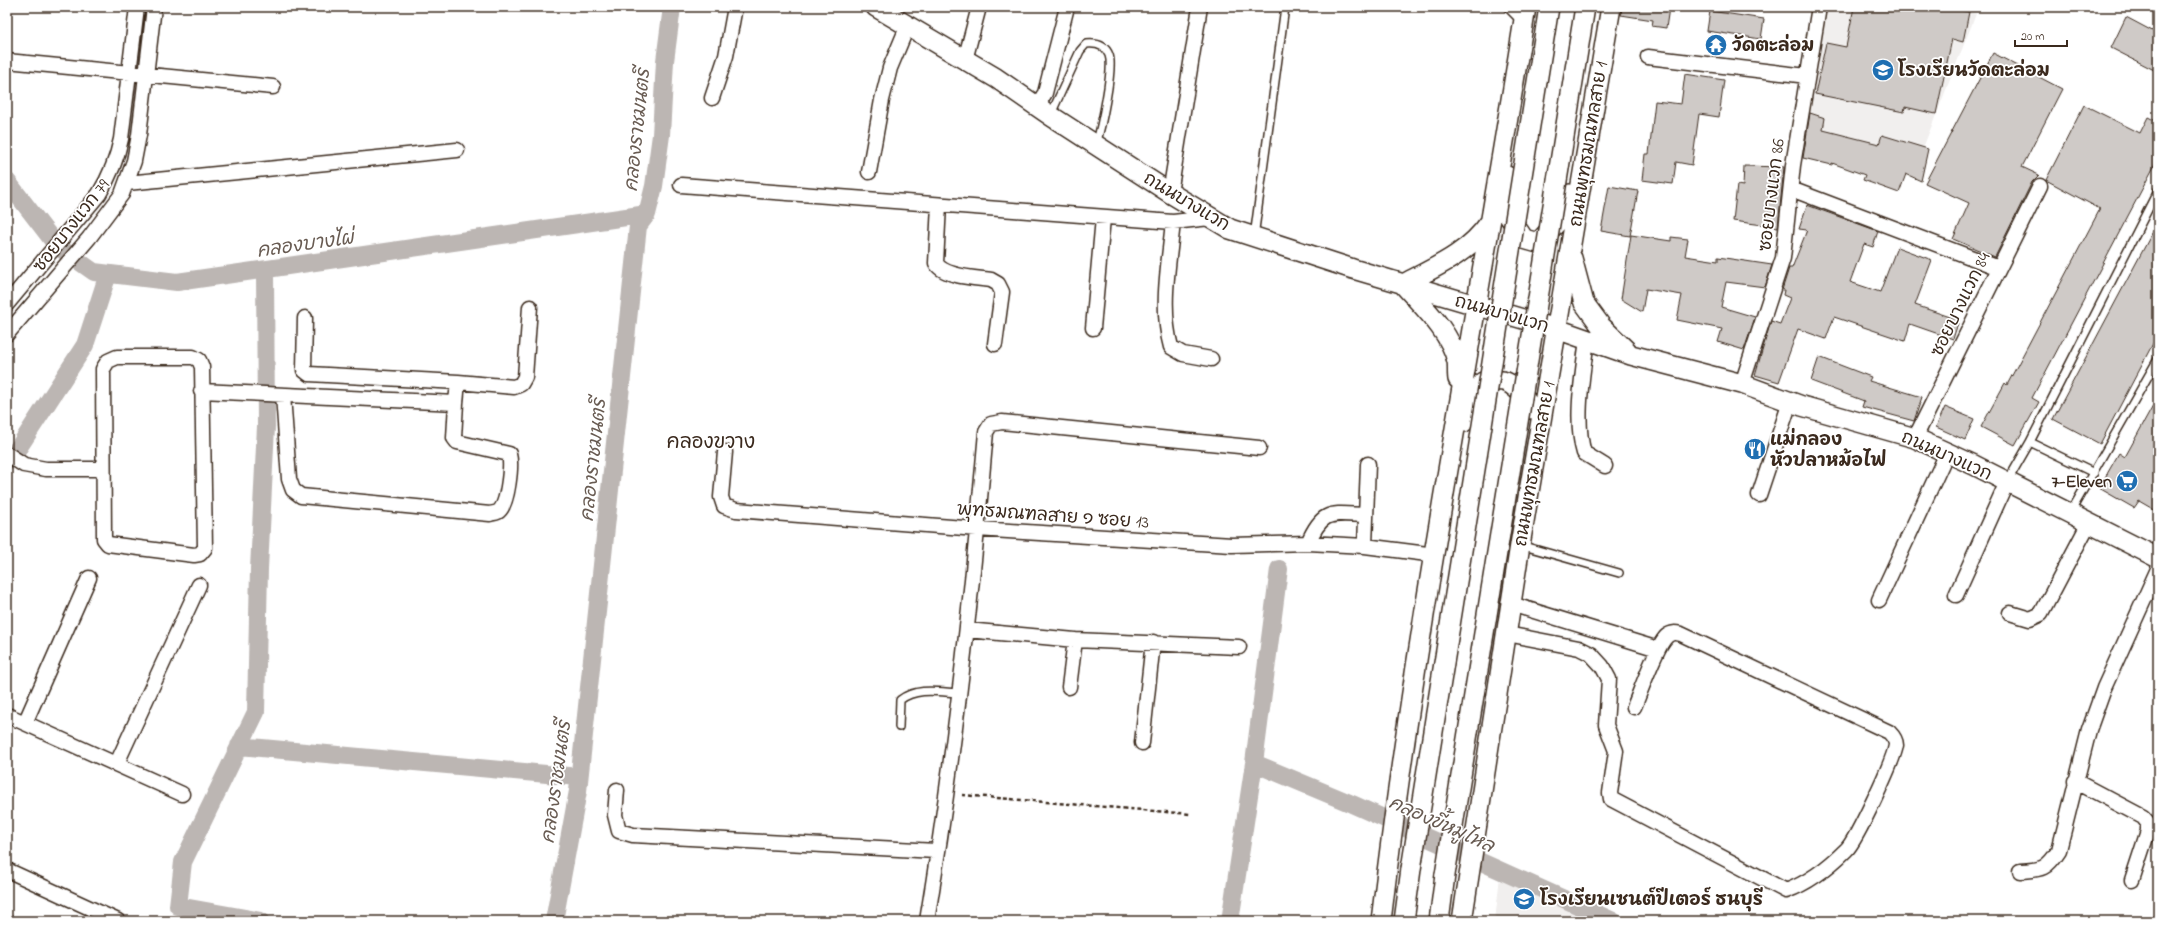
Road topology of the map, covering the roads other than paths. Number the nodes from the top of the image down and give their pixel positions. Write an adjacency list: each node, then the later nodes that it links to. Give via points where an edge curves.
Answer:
1 (137, 7): 19 (street, ซอยบางแวก 79)
2 (154, 7): 20 (street, ซอยบางแวก 79)
3 (735, 7): 23 (street, via 726,56)
4 (876, 7): 15 (main road, ถนนบางแวก)
5 (979, 7): 17 (street)
6 (1067, 7): 25 (street, via 1045,93)
7 (1200, 7): 35 (street)
8 (1286, 7): 41 (lane)
9 (1507, 7): 14 (lane, via 1512,13)
10 (1549, 7): 119 (main road, bridge)
11 (1585, 7): 120 (main road, ถนนพุทธมณฑลสาย 1, bridge)
12 (1611, 7): 24 (main road, ถนนพุทธมณฑลสาย 1)
13 (1818, 7): 21 (street, ซอยบางแวก 86)
14 (1525, 15): 26 (main road)
15 (908, 25): 17 (main road, ถนนบางแวก); 29 (street, via 890,68)
16 (1648, 57): 21 (street)
17 (965, 60): 25 (main road, ถนนบางแวก)
18 (7, 62): 19 (street)
19 (129, 74): 20 (street); 45 (street, ซอยบางแวก 79, via 122,139 109,179 100,194)
20 (146, 75): 22 (street); 30 (street, ซอยบางแวก 79, via 139,134)
21 (1807, 76): 33 (street, ซอยบางแวก 86)
22 (273, 87)
23 (712, 98)
24 (1594, 108): 26 (main road, via 1563,216 1538,243 1524,239 1508,215); 42 (main road, ถนนพุทธมณฑลสาย 1)
25 (1044, 111): 27 (main road, ถนนบางแวก); 27 (lane, via 1083,47 1096,43 1110,56 1109,76)
26 (1506, 126): 39 (main road)
27 (1096, 145): 35 (main road, ถนนบางแวก)
28 (457, 150): 30 (street)
29 (869, 172)
30 (127, 183): 51 (street, ซอยบางแวก 79, via 115,205)
31 (681, 185): 36 (street)
32 (2040, 186): 43 (street, ซอยบางแวก 84)
33 (1791, 189): 43 (street); 58 (street, ซอยบางแวก 86, via 1783,258)
34 (2158, 190): 65 (lane)
35 (1170, 194): 38 (main road, ถนนบางแวก)
36 (939, 205): 37 (street); 53 (street, via 936,263 939,269 991,280 998,284 1002,292)
37 (1103, 218): 40 (street); 49 (street)
38 (1210, 218): 40 (street); 41 (main road, ถนนบางแวก, via 1230,229)
39 (1491, 220): 44 (main road, via 1480,236 1457,255); 46 (main road)
40 (1173, 222): 56 (street, via 1165,316 1169,340 1171,347 1183,354)
41 (1254, 237): 44 (main road, ถนนบางแวก)
42 (1570, 251): 50 (main road, ถนนพุทธมณฑลสาย 1); 54 (main road, via 1584,303 1601,326)
43 (1999, 268): 64 (street, ซอยบางแวก 84)
44 (1403, 284): 46 (main road, ถนนบางแวก); 63 (main road, via 1447,339 1457,361)
45 (7, 304)
46 (1476, 305): 50 (main road, ถนนบางแวก); 63 (main road)
47 (530, 307): 57 (street, via 525,377 521,384 514,387)
48 (305, 318): 57 (street, via 304,370 309,374)
49 (1093, 328)
50 (1557, 329): 52 (main road, ถนนบางแวก); 76 (main road, ถนนพุทธมณฑลสาย 1)
51 (7, 334)
52 (1587, 339): 54 (main road, ถนนบางแวก); 72 (street, via 1581,395 1581,442 1584,453)
53 (995, 344)
54 (1631, 355): 58 (main road, ถนนบางแวก)
55 (2158, 359): 74 (lane)
56 (1211, 360)
57 (458, 382): 62 (street)
58 (1742, 384): 61 (main road, ถนนบางแวก)
59 (201, 391): 60 (street); 73 (street, via 202,368 199,360 193,357 117,357 108,361 103,369); 73 (street, via 205,548 200,554 108,544 104,539)
60 (280, 395): 62 (street); 62 (street, via 289,479 293,490 301,496 490,514 498,512 504,505 510,458 508,454 458,442 454,438)
61 (1790, 402): 64 (main road, ถนนบางแวก); 77 (street)
62 (456, 403)
63 (1459, 403): 70 (main road)
64 (1915, 438): 68 (main road, ถนนบางแวก)
65 (2030, 442): 74 (lane); 75 (lane)
66 (1259, 448): 81 (street, via 1002,422 991,424 986,432)
67 (725, 452): 81 (street, พุทธมณฑลสาย ๑ ซอย 13, via 721,497 724,506 751,511)
68 (1947, 453): 75 (main road, ถนนบางแวก); 92 (street)
69 (7, 454): 73 (street, via 24,465 46,469)
70 (1450, 462): 76 (main road, via 1474,395 1483,382 1504,381 1519,391 1529,405); 85 (main road)
71 (1368, 464): 79 (street)
72 (1605, 466)
73 (103, 469)
74 (2094, 473): 78 (lane)
75 (2007, 482): 78 (main road, ถนนบางแวก); 91 (street)
76 (1530, 486): 83 (main road, ถนนพุทธมณฑลสาย 1)
77 (1759, 495)
78 (2070, 513): 80 (main road, ถนนบางแวก)
79 (1366, 515): 82 (street, via 1335,514 1323,517 1315,527); 84 (street)
80 (2089, 523): 86 (main road, ถนนบางแวก); 94 (street, via 2041,614 2030,619)
81 (977, 529): 82 (street, พุทธมณฑลสาย ๑ ซอย 13, via 1232,545); 95 (street)
82 (1308, 544): 84 (street, พุทธมณฑลสาย ๑ ซอย 13)
83 (1520, 545): 88 (lane); 93 (main road, ถนนพุทธมณฑลสาย 1)
84 (1365, 546): 85 (street, พุทธมณฑลสาย ๑ ซอย 13)
85 (1435, 555): 118 (main road)
86 (2158, 558)
87 (2158, 569): 109 (street, via 2104,688)
88 (1619, 573)
89 (89, 578): 105 (street)
90 (199, 585): 108 (street)
91 (1956, 595)
92 (1879, 600)
93 (1511, 604): 96 (main road, ถนนพุทธมณฑลสาย 1); 100 (street)
94 (2010, 613)
95 (966, 630): 97 (street); 102 (street)
96 (1507, 634): 100 (street, via 1579,648 1591,654 1602,666 1609,679 1606,725 1616,751 1610,793 1615,803 1786,891 1822,871 1848,849 1881,785 1896,745 1894,737 1889,732 1681,634 1672,632 1666,636); 121 (main road, ถนนพุทธมณฑลสาย 1)
97 (1075, 640): 98 (street); 101 (street)
98 (1153, 642): 99 (street); 107 (street)
99 (1239, 647)
100 (1658, 649): 103 (street)
101 (1069, 687)
102 (959, 693): 106 (lane, via 922,691 907,695 900,700); 112 (street)
103 (1634, 707)
104 (7, 715): 105 (street)
105 (24, 723): 108 (street)
106 (899, 728)
107 (1142, 743)
108 (117, 763): 111 (street)
109 (2075, 781): 114 (street, via 2059,850 2050,865 2037,870); 115 (street, via 2143,817 2148,823 2148,831)
110 (617, 790): 112 (street, via 615,816 619,831 633,835)
111 (182, 794)
112 (936, 851): 117 (street)
113 (7, 870): 116 (street)
114 (2020, 871)
115 (2132, 880)
116 (118, 921)
117 (931, 921)
118 (1381, 921)
119 (1404, 921)
120 (1439, 921)
121 (1462, 921)

